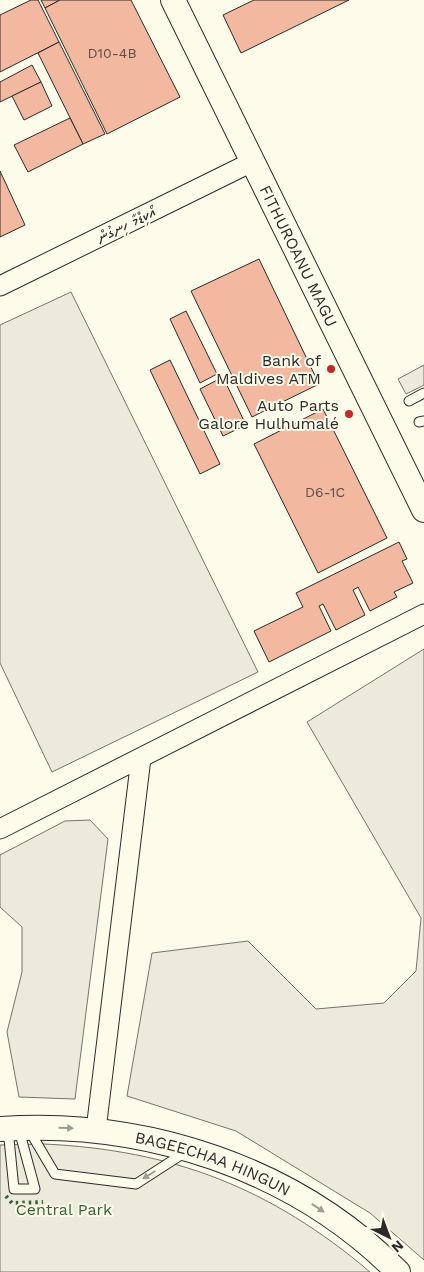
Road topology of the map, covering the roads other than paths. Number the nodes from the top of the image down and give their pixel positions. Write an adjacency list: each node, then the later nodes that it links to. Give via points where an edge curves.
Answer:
1 (173, 0): 2 (street, FITHUROANU MAGU)
2 (252, 162): 3 (street, އޯކިޑްމާ ހިނގުން); 6 (street, FITHUROANU MAGU)
3 (0, 286)
4 (424, 393): 5 (lane)
5 (409, 401)
6 (418, 485): 7 (street, FITHUROANU MAGU)
7 (424, 510)
8 (424, 614): 9 (street)
9 (141, 758): 10 (street); 12 (street)
10 (0, 829)
11 (13, 1128): 12 (street, BAGEECHAA HINGUN, one-way to 12); 13 (lane, one-way to 11, via 136,1184 54,1174); 14 (lane); 15 (lane)
12 (96, 1130): 13 (street, BAGEECHAA HINGUN, via 120,1132)
13 (191, 1149): 18 (street, BAGEECHAA HINGUN, one-way to 18, via 257,1174 296,1195 355,1235)
14 (25, 1151): 15 (lane); 16 (lane)
15 (10, 1152): 17 (lane)
16 (31, 1174): 17 (lane); 17 (lane, via 35,1189 14,1189)
17 (13, 1175)
18 (398, 1272)

